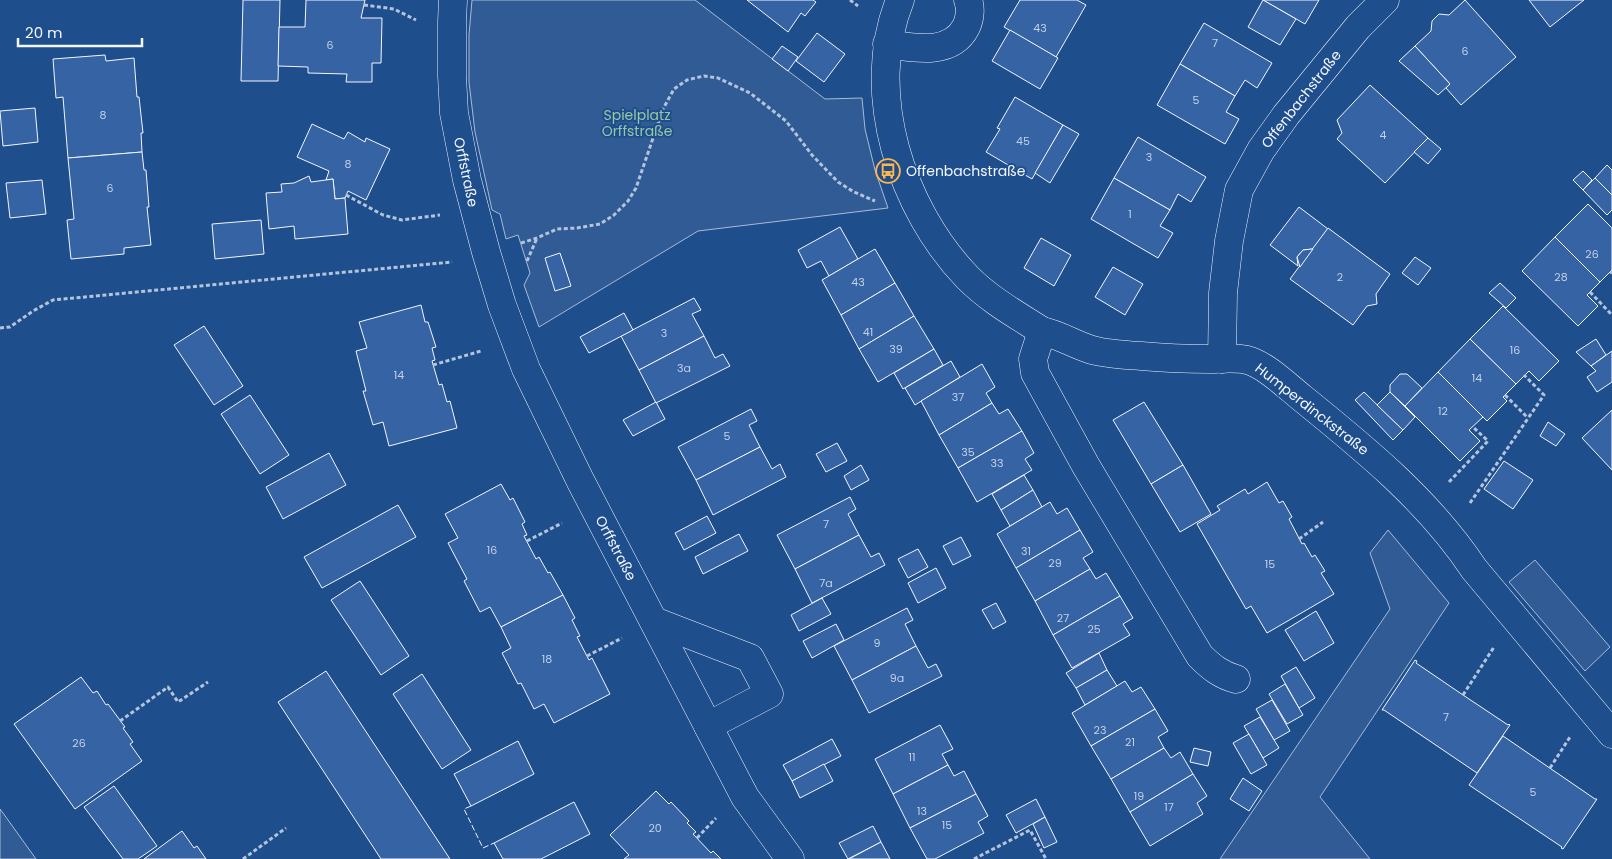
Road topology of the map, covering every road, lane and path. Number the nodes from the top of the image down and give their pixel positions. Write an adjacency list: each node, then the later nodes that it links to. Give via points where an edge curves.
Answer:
1 (453, 0): 14 (street, Orffstraße, via 454,113)
2 (850, 0): 7 (path)
3 (900, 0): 9 (street, Humperdinckstraße)
4 (968, 0): 9 (street, via 969,21 954,42 926,49)
5 (1385, 0): 20 (street, Offenbachstraße, via 1358,27 1286,115 1261,150 1239,190 1223,293)
6 (364, 5): 8 (path, via 394,9)
7 (858, 6)
8 (414, 20)
9 (887, 44): 11 (street, Humperdinckstraße, via 886,84 892,139)
10 (346, 196): 12 (path, via 382,215)
11 (912, 197): 13 (path, via 901,202 878,202 854,192 825,169 786,121 750,93 718,78 704,76 687,80 674,89 663,109 636,188 614,216 600,224 557,229); 18 (street, Humperdinckstraße, via 934,236 969,279 995,302)
12 (402, 220)
13 (513, 245)
14 (486, 252): 17 (path, via 449,263 54,300 10,327); 19 (street, Orffstraße)
15 (1590, 292): 16 (path)
16 (1612, 314)
17 (0, 328)
18 (1042, 331): 20 (street, Humperdinckstraße, via 1093,350 1149,357); 32 (street, via 1033,359 1035,373 1086,466 1200,656 1216,671)
19 (514, 338): 21 (path, via 481,352); 31 (street, Orffstraße, via 541,403)
20 (1222, 359): 30 (street, Humperdinckstraße, via 1246,359 1261,366 1356,442 1424,507)
21 (434, 365)
22 (1524, 375): 24 (path, via 1544,395)
23 (1505, 395): 24 (path)
24 (1528, 418): 27 (path)
25 (1473, 427): 26 (path, via 1488,441)
26 (1447, 483)
27 (1468, 507)
28 (1323, 522): 29 (path)
29 (1299, 539)
30 (1514, 616): 34 (path); 37 (street, Humperdinckstraße)
31 (654, 621): 36 (street, Orffstraße); 36 (street, via 750,658 770,694)
32 (1236, 679)
33 (208, 682): 35 (path, via 178,702 168,688)
34 (1463, 695)
35 (120, 721)
36 (708, 726): 40 (street, Orffstraße, via 744,797)
37 (1612, 734)
38 (286, 828): 39 (path)
39 (243, 859)
40 (790, 859)
41 (974, 859): 42 (path, via 1030,830)
42 (1046, 859)

